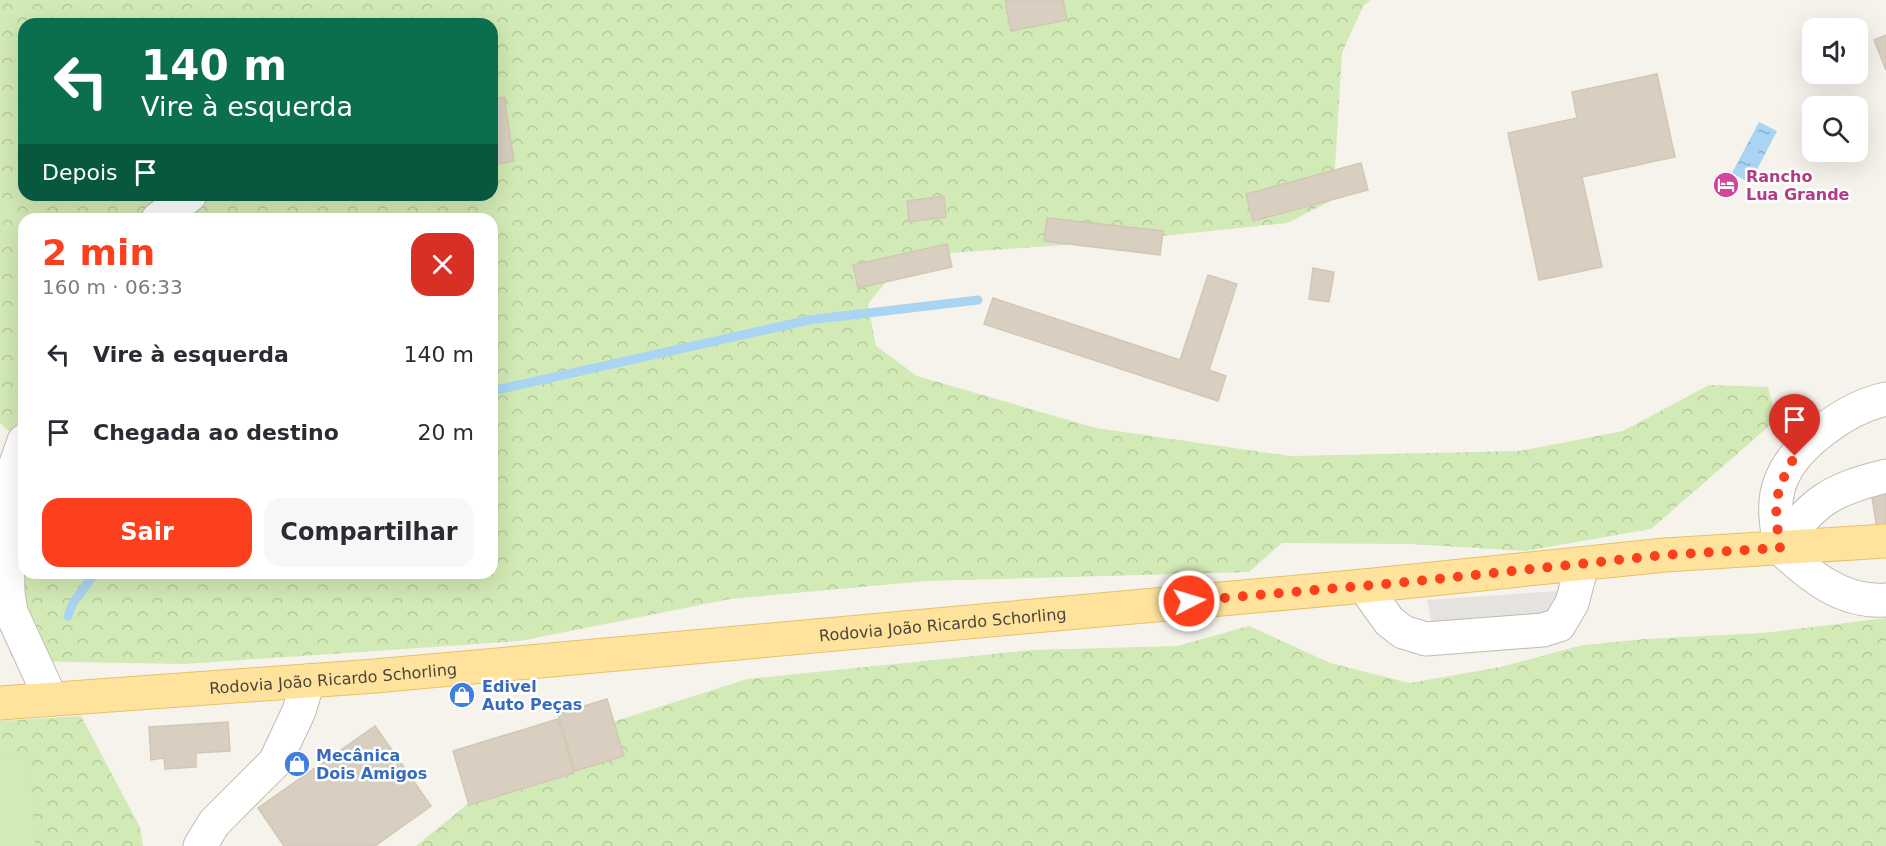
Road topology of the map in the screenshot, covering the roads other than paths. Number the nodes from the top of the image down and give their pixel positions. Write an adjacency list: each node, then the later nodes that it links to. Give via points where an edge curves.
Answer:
1 (182, 201): 2 (street)
2 (166, 213)
3 (1886, 399): 7 (street, via 1870,402 1826,428 1795,456 1780,482 1775,509)
4 (18, 458): 12 (street, via 6,507 8,592 12,612)
5 (1886, 476): 7 (street, via 1851,485 1823,499 1797,523)
6 (1886, 541): 7 (main road, Rodovia João Ricardo Schorling)
7 (1780, 548): 8 (main road, Rodovia João Ricardo Schorling); 10 (street, via 1809,575 1829,586 1869,601)
8 (1582, 565): 9 (main road, Rodovia João Ricardo Schorling); 9 (street, via 1572,603 1559,625 1543,630 1426,639 1403,632 1389,621)
9 (1365, 586): 11 (main road, Rodovia João Ricardo Schorling)
10 (1886, 600)
11 (308, 681): 12 (main road, Rodovia João Ricardo Schorling); 14 (street, via 275,762 214,823)
12 (51, 699): 13 (main road, Rodovia João Ricardo Schorling)
13 (0, 703)
14 (200, 846)

